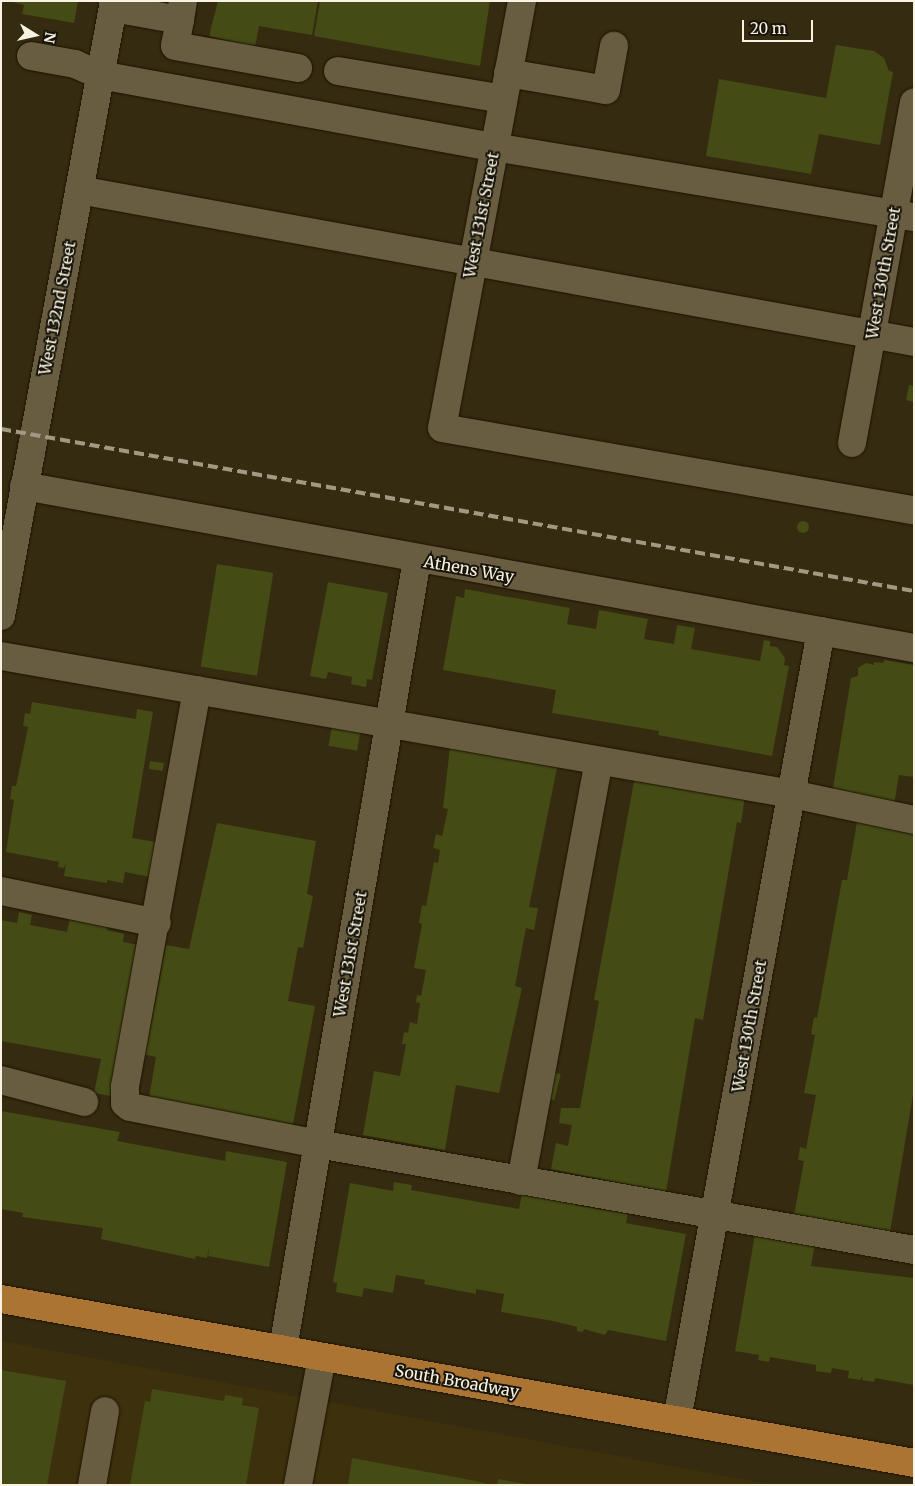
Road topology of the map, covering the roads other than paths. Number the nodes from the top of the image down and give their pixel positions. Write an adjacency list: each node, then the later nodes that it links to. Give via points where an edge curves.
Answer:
1 (522, 1): 9 (street, West 131st Street)
2 (113, 5): 3 (street); 8 (street, West 132nd Street)
3 (181, 11): 6 (street, via 175,46)
4 (614, 46): 9 (street, via 606,90)
5 (31, 56): 8 (street, via 75,64)
6 (298, 68)
7 (338, 71): 9 (street)
8 (100, 75): 11 (street); 12 (street, West 132nd Street)
9 (506, 86): 11 (street, West 131st Street)
10 (914, 103): 13 (street, West 130th Street)
11 (494, 147): 13 (street); 14 (street, West 131st Street)
12 (79, 190): 14 (street); 18 (street, West 132nd Street)
13 (904, 215): 15 (street, West 130th Street)
14 (472, 262): 15 (street); 19 (street, West 131st Street, via 442,428)
15 (871, 335): 16 (street); 17 (street, West 130th Street)
16 (914, 342)
17 (852, 443)
18 (24, 486): 20 (street, Athens Way); 21 (street, West 132nd Street)
19 (914, 510)
20 (417, 560): 22 (street, Athens Way); 26 (street, West 131st Street)
21 (1, 616)
22 (822, 632): 23 (street, Athens Way); 28 (street, West 130th Street)
23 (914, 648)
24 (1, 656): 25 (street)
25 (196, 690): 26 (street); 31 (street)
26 (389, 724): 27 (street); 34 (street, West 131st Street)
27 (599, 761): 28 (street); 35 (street)
28 (792, 794): 29 (street); 36 (street, West 130th Street)
29 (914, 820)
30 (1, 891): 31 (street)
31 (157, 923): 34 (street, via 125,1087 126,1103 130,1107)
32 (1, 1080): 33 (street)
33 (84, 1102)
34 (318, 1144): 35 (street); 39 (street, West 131st Street)
35 (521, 1180): 36 (street)
36 (714, 1216): 37 (street); 42 (street, West 130th Street)
37 (914, 1250)
38 (1, 1299): 39 (main road, South Broadway)
39 (283, 1349): 40 (main road, South Broadway)
40 (322, 1357): 42 (main road, South Broadway); 45 (street)
41 (105, 1411): 44 (street)
42 (677, 1420): 43 (main road, South Broadway)
43 (914, 1463)
44 (92, 1485)
45 (298, 1485)

